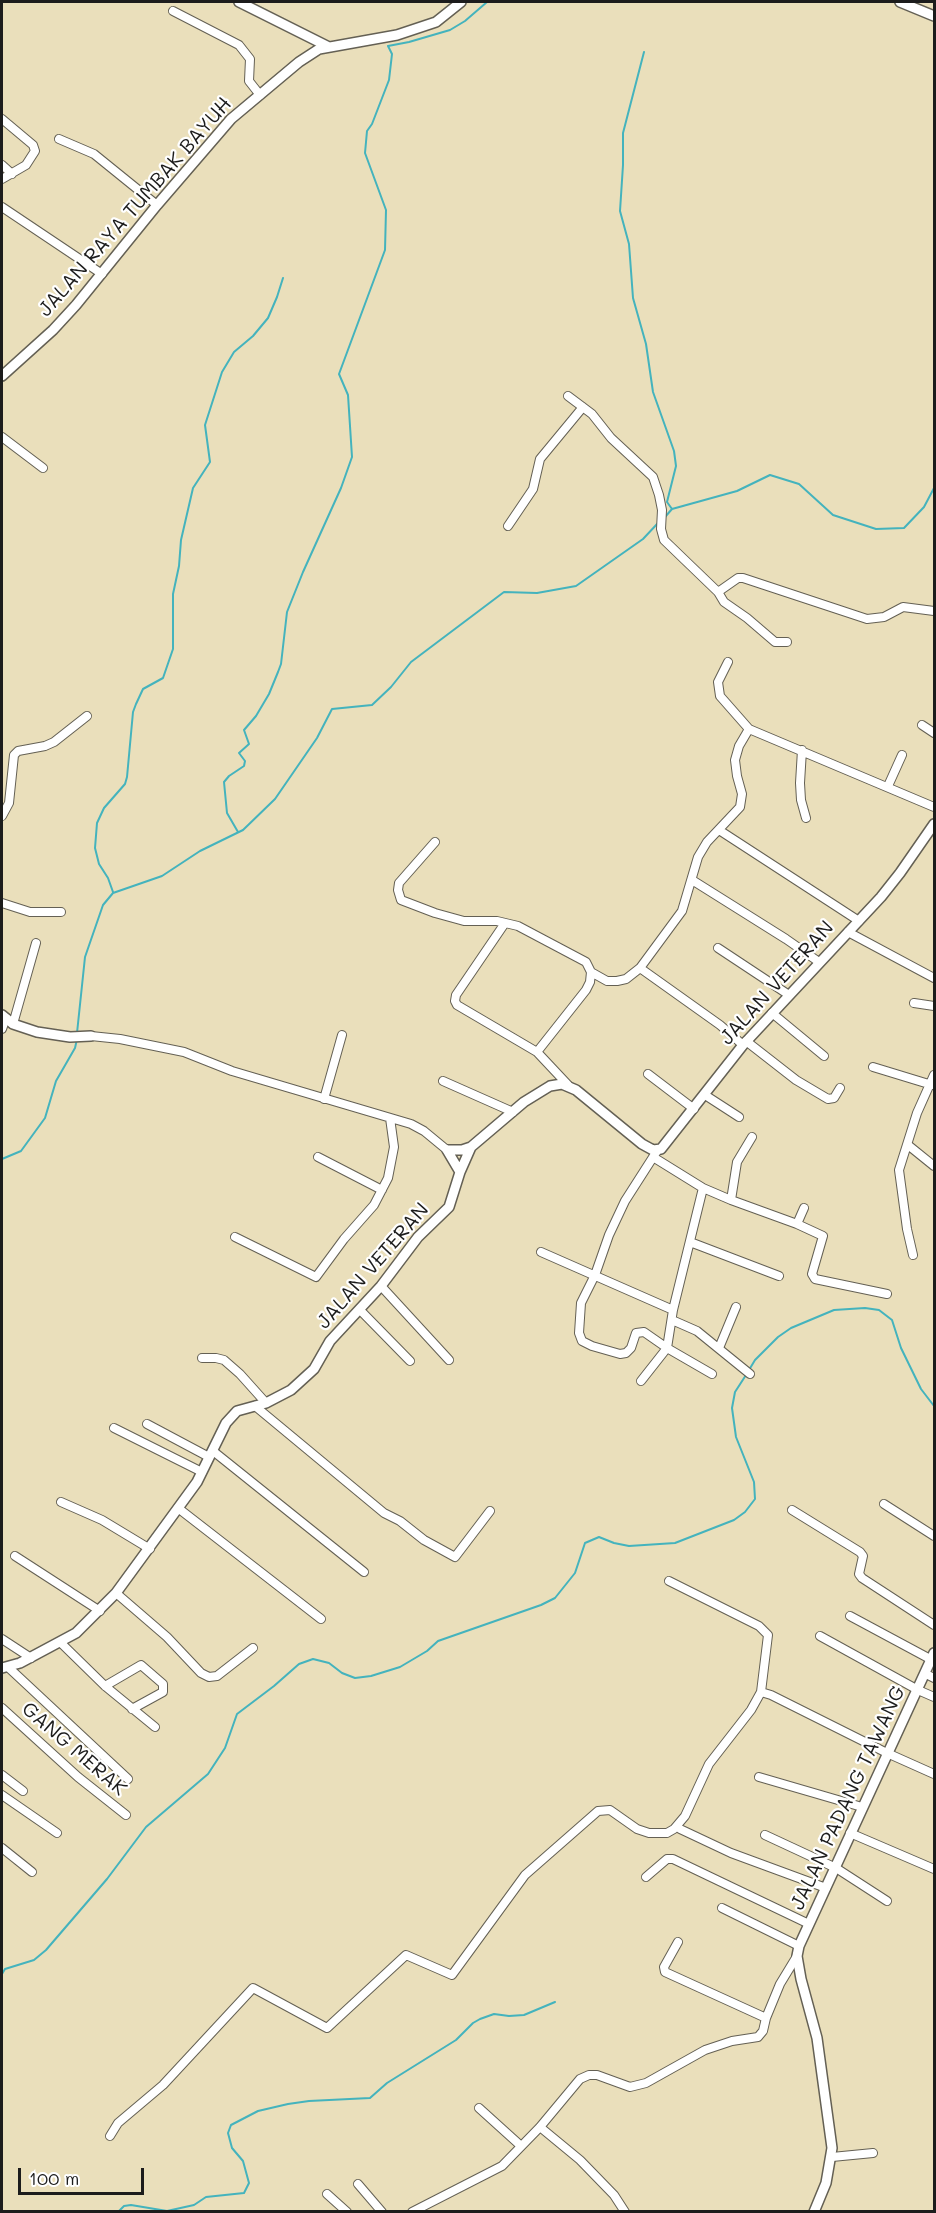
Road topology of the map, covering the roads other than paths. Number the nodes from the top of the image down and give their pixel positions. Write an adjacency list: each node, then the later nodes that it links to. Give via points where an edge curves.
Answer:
1 (239, 2): 5 (street)
2 (261, 2): 5 (street)
3 (461, 2): 9 (street, JALAN RAYA TUMBAK BAYUH, via 436,22)
4 (900, 2): 7 (street)
5 (255, 10): 8 (street)
6 (173, 11): 11 (street, via 233,41 246,52 250,59 249,81)
7 (934, 16)
8 (303, 34): 9 (street); 10 (street, via 308,45)
9 (329, 47): 10 (street, JALAN RAYA TUMBAK BAYUH)
10 (306, 57): 11 (street, JALAN RAYA TUMBAK BAYUH)
11 (260, 95): 17 (street, JALAN RAYA TUMBAK BAYUH, via 231,119)
12 (2, 119): 15 (street, via 35,151 26,165)
13 (59, 139): 17 (street, via 94,154)
14 (2, 165): 15 (street)
15 (12, 174): 16 (street)
16 (2, 179)
17 (157, 205): 19 (street, JALAN RAYA TUMBAK BAYUH)
18 (2, 207): 19 (street)
19 (102, 274): 20 (street, JALAN RAYA TUMBAK BAYUH, via 53,330)
20 (2, 376)
21 (568, 396): 22 (street)
22 (583, 407): 25 (street, via 540,459 533,489); 26 (street, via 653,477 662,510 660,529 664,540)
23 (2, 437): 24 (street)
24 (43, 468)
25 (508, 526)
26 (718, 592): 27 (street, via 743,578 867,619 884,617 903,607); 28 (street, via 724,602 747,618 772,644)
27 (934, 611)
28 (787, 642)
29 (728, 662): 32 (street, via 718,682 720,696)
30 (87, 716): 37 (street, via 54,742 18,751)
31 (922, 725): 33 (street)
32 (749, 729): 34 (street); 42 (street, via 735,760 742,801)
33 (934, 733)
34 (801, 750): 36 (street); 40 (street, via 800,783)
35 (902, 755): 36 (street)
36 (888, 786): 38 (street)
37 (5, 793): 39 (street, via 9,803)
38 (934, 807)
39 (2, 816)
40 (806, 818)
41 (934, 824): 47 (street, JALAN VETERAN, via 900,873)
42 (719, 830): 44 (street, via 698,857); 47 (street)
43 (435, 842): 48 (street, via 399,884 401,900 464,921)
44 (692, 879): 52 (street); 53 (street, via 682,911)
45 (2, 903): 46 (street, via 30,912)
46 (61, 912)
47 (858, 921): 49 (street, JALAN VETERAN)
48 (505, 923): 54 (street, via 572,952 586,962); 65 (street, via 455,1001)
49 (848, 932): 52 (street, JALAN VETERAN); 55 (street)
50 (36, 943): 60 (street)
51 (718, 948): 56 (street)
52 (819, 962): 56 (street, JALAN VETERAN)
53 (640, 968): 54 (street, via 617,981 607,981); 64 (street)
54 (591, 972): 65 (street, via 586,990)
55 (934, 978)
56 (789, 995): 59 (street, JALAN VETERAN)
57 (914, 1003): 58 (street)
58 (934, 1006)
59 (772, 1013): 64 (street, JALAN VETERAN); 66 (street)
60 (7, 1019): 61 (street); 63 (street, via 45,1034)
61 (2, 1029)
62 (342, 1035): 75 (street)
63 (90, 1036): 75 (street, via 184,1052)
64 (747, 1044): 72 (street, via 828,1099 834,1098); 74 (street, JALAN VETERAN)
65 (537, 1052): 71 (street)
66 (824, 1056)
67 (873, 1067): 73 (street)
68 (648, 1074): 76 (street)
69 (934, 1076): 73 (street)
70 (443, 1081): 77 (street)
71 (568, 1085): 77 (street, JALAN VETERAN, via 550,1086); 84 (street)
72 (840, 1088)
73 (932, 1088): 81 (street, via 917,1113)
74 (705, 1095): 76 (street, JALAN VETERAN); 78 (street)
75 (324, 1099): 79 (street)
76 (694, 1109): 84 (street, JALAN VETERAN)
77 (513, 1112): 82 (street, JALAN VETERAN)
78 (739, 1117)
79 (390, 1118): 83 (street, via 424,1131); 89 (street, via 394,1147)
80 (752, 1137): 90 (street, via 738,1162)
81 (908, 1145): 86 (street); 96 (street, via 899,1177)
82 (471, 1147): 83 (street); 87 (street, JALAN VETERAN)
83 (447, 1150): 87 (street)
84 (655, 1154): 88 (street); 97 (street, via 625,1201)
85 (318, 1157): 89 (street)
86 (934, 1166)
87 (460, 1172): 99 (street, JALAN VETERAN, via 449,1207 418,1237)
88 (703, 1188): 90 (street); 94 (street)
89 (382, 1190): 93 (street, via 316,1277)
90 (731, 1200): 92 (street)
91 (804, 1208): 92 (street)
92 (797, 1224): 100 (street, via 823,1236 812,1274 815,1279)
93 (235, 1237)
94 (690, 1242): 98 (street); 103 (street)
95 (541, 1252): 97 (street)
96 (913, 1255)
97 (595, 1275): 103 (street); 105 (street, via 581,1303 582,1341 620,1354 631,1348 636,1333 644,1332)
98 (779, 1276)
99 (381, 1286): 102 (street, JALAN VETERAN); 108 (street)
100 (887, 1294)
101 (736, 1307): 106 (street)
102 (360, 1310): 109 (street); 113 (street, JALAN VETERAN, via 330,1341 302,1382)
103 (674, 1310): 104 (street)
104 (672, 1320): 105 (street); 106 (street, via 697,1331)
105 (667, 1348): 110 (street); 112 (street)
106 (719, 1348): 111 (street)
107 (202, 1358): 113 (street, via 224,1360)
108 (449, 1360)
109 (410, 1361)
110 (712, 1374)
111 (750, 1374)
112 (641, 1381)
113 (266, 1403): 114 (street, JALAN VETERAN)
114 (255, 1406): 117 (street, JALAN VETERAN, via 231,1416); 123 (street, via 384,1513 453,1560)
115 (147, 1424): 117 (street)
116 (114, 1428): 118 (street)
117 (211, 1454): 118 (street, JALAN VETERAN); 127 (street)
118 (202, 1472): 121 (street, JALAN VETERAN)
119 (61, 1503): 125 (street, via 102,1520)
120 (884, 1504): 124 (street)
121 (178, 1508): 125 (street, JALAN VETERAN); 132 (street)
122 (792, 1510): 133 (street, via 860,1552 862,1578)
123 (490, 1511)
124 (934, 1536)
125 (150, 1549): 129 (street, JALAN VETERAN)
126 (15, 1556): 130 (street)
127 (364, 1572)
128 (669, 1581): 144 (street, via 766,1631)
129 (116, 1593): 130 (street, JALAN VETERAN); 137 (street, via 209,1677 218,1676)
130 (100, 1611): 136 (street, JALAN VETERAN)
131 (850, 1616): 138 (street)
132 (321, 1619)
133 (934, 1625)
134 (820, 1635): 143 (street)
135 (2, 1640): 139 (street)
136 (60, 1642): 139 (street, JALAN VETERAN); 142 (street)
137 (253, 1648)
138 (933, 1656): 141 (street, JALAN PADANG TAWANG)
139 (31, 1658): 140 (street, JALAN VETERAN)
140 (5, 1667): 153 (street)
141 (930, 1676): 143 (street, JALAN PADANG TAWANG)
142 (105, 1686): 147 (street); 147 (street, via 141,1665 163,1684 163,1692)
143 (918, 1690): 145 (street); 149 (street, JALAN PADANG TAWANG)
144 (761, 1692): 149 (street); 176 (street, via 709,1764 685,1816 674,1829 649,1833 610,1810 598,1811 525,1875 452,1975 406,1955 327,2028 253,1988 163,2085 117,2123)
145 (934, 1697)
146 (2, 1708): 157 (street, GANG MERAK)
147 (132, 1709): 148 (street)
148 (155, 1727)
149 (887, 1754): 150 (street); 156 (street, JALAN PADANG TAWANG)
150 (934, 1774)
151 (2, 1775): 154 (street)
152 (759, 1777): 156 (street)
153 (128, 1779)
154 (23, 1791)
155 (2, 1795): 159 (street)
156 (862, 1807): 160 (street, JALAN PADANG TAWANG)
157 (126, 1815)
158 (680, 1829): 167 (street, via 731,1853)
159 (57, 1833)
160 (850, 1833): 163 (street, JALAN PADANG TAWANG); 164 (street)
161 (765, 1835): 163 (street)
162 (2, 1848): 165 (street)
163 (836, 1868): 167 (street, JALAN PADANG TAWANG); 168 (street)
164 (934, 1869)
165 (32, 1872)
166 (646, 1877): 170 (street, via 667,1859 673,1859)
167 (826, 1888): 170 (street, JALAN PADANG TAWANG)
168 (887, 1901)
169 (722, 1908): 172 (street)
170 (809, 1924): 172 (street, JALAN PADANG TAWANG)
171 (678, 1942): 173 (street, via 665,1972)
172 (798, 1954): 173 (street); 179 (street, via 817,2038)
173 (766, 2018): 175 (street, via 758,2037 705,2050 646,2083 630,2087 597,2075 580,2079)
174 (479, 2108): 177 (street)
175 (540, 2127): 177 (street); 186 (street, via 580,2160)
176 (110, 2136)
177 (521, 2146): 182 (street, via 502,2166)
178 (873, 2153): 179 (street)
179 (832, 2157): 187 (street)
180 (358, 2184): 184 (street)
181 (327, 2194): 183 (street)
182 (423, 2209): 185 (street)
183 (347, 2211)
184 (381, 2211)
185 (412, 2211)
186 (625, 2211)
187 (814, 2211)

